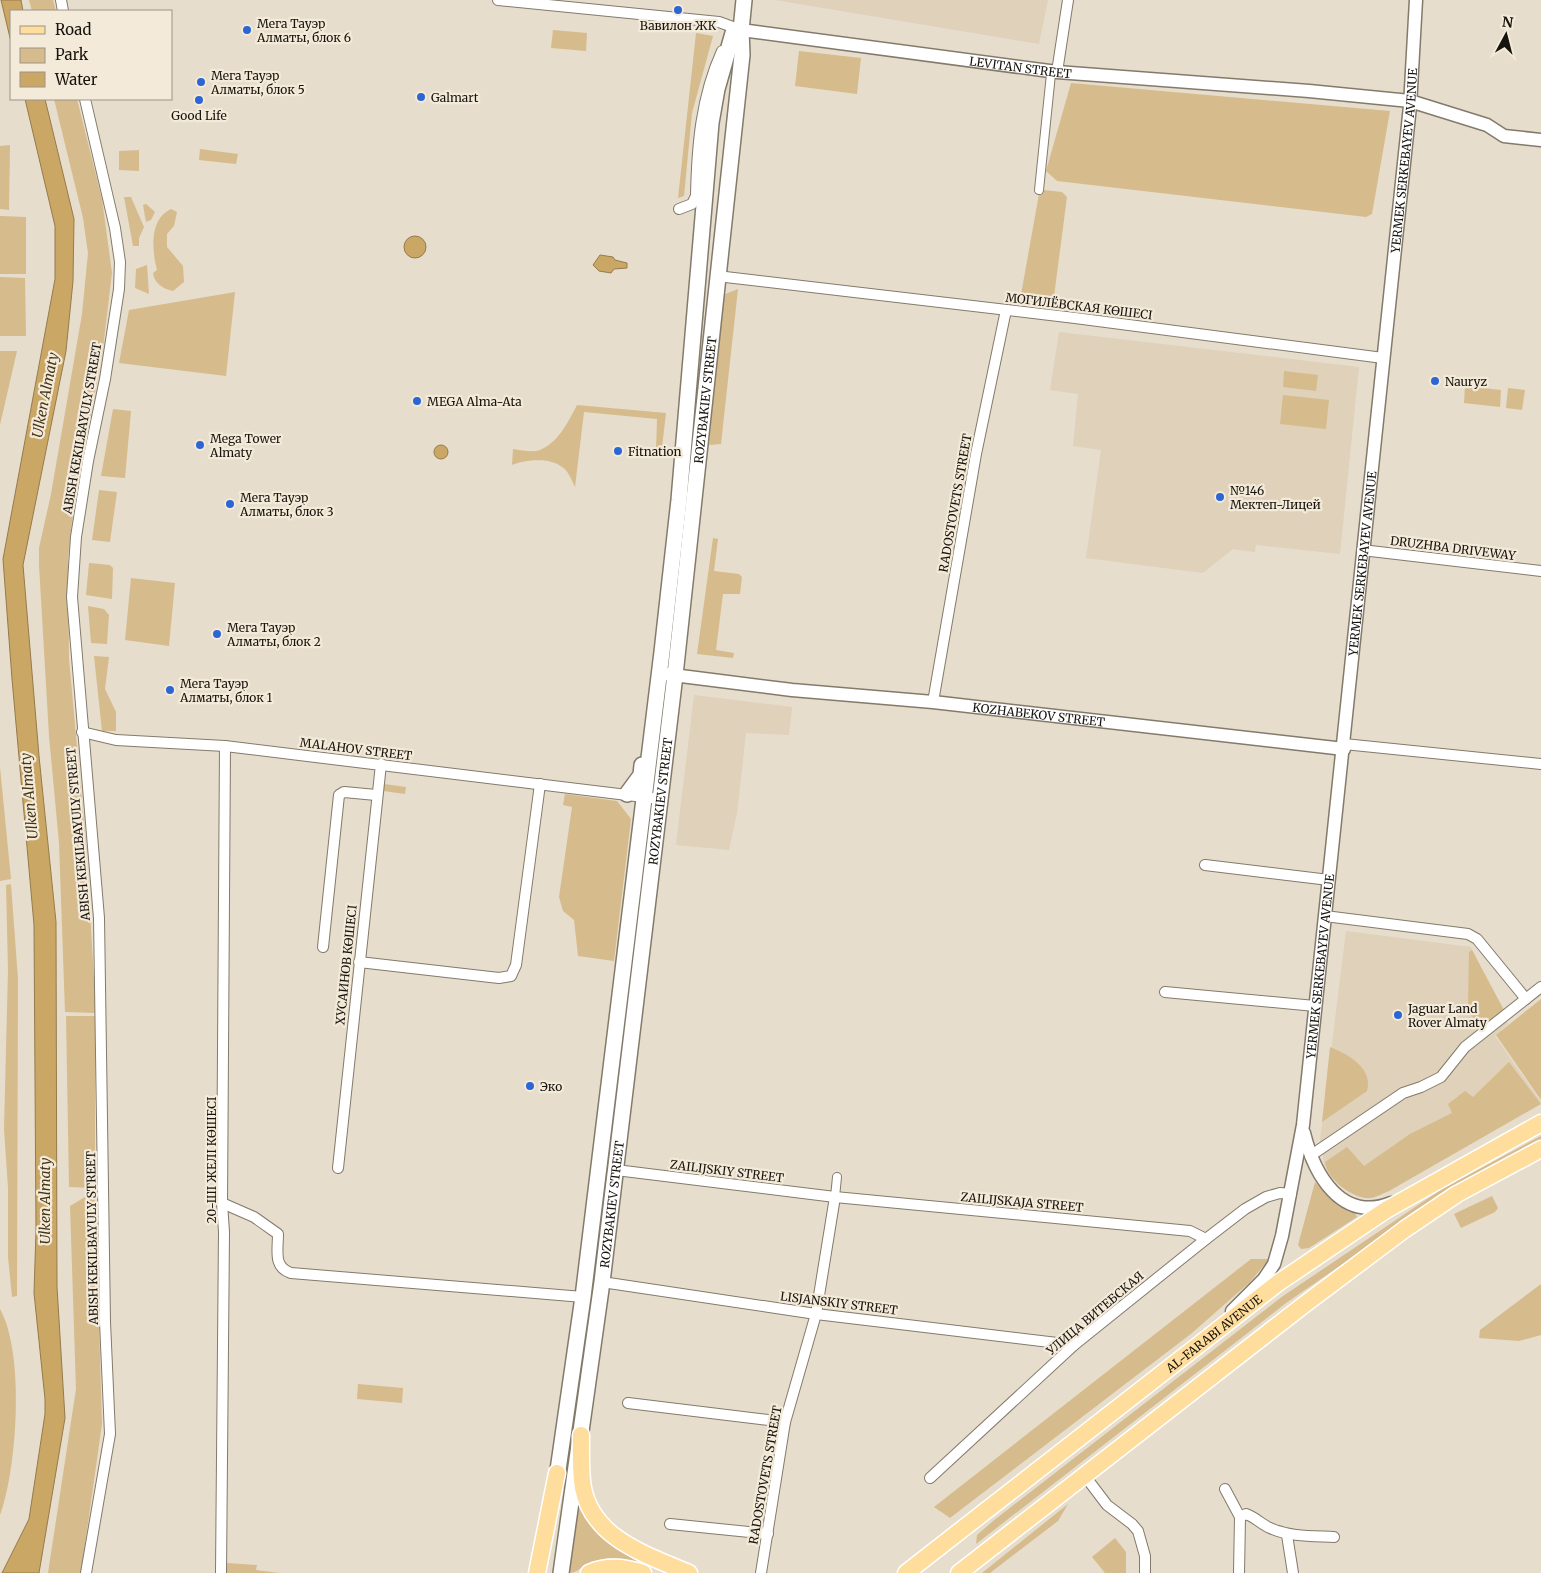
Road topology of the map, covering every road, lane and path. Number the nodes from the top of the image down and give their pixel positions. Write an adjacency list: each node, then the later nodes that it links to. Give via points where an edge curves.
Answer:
1 (498, 0): 5 (street, LEVITAN STREET, via 719,22)
2 (744, 0): 5 (main road, ROZYBAKIEV STREET)
3 (1068, 0): 6 (street)
4 (1416, 0): 8 (street, YERMEK SERKEBAYEV AVENUE)
5 (737, 31): 6 (street, LEVITAN STREET); 11 (street, via 715,67 706,93 696,196 692,204); 12 (main road, ROZYBAKIEV STREET, via 742,55); 17 (main road, ROZYBAKIEV STREET, via 719,81 711,123 678,500)
6 (1054, 73): 8 (street, LEVITAN STREET); 10 (street)
7 (85, 100): 21 (street, ABISH KEKILBAYULY STREET, via 116,228 120,262 105,379 76,537 72,597)
8 (1410, 101): 9 (street, LEVITAN STREET, via 1487,125 1504,136); 14 (street, YERMEK SERKEBAYEV AVENUE)
9 (1541, 140)
10 (1039, 190)
11 (679, 210)
12 (717, 276): 13 (street, МОГИЛЁВСКАЯ КӨШЕСІ); 18 (main road, ROZYBAKIEV STREET)
13 (1006, 310): 14 (street, МОГИЛЁВСКАЯ КӨШЕСІ); 20 (street, RADOSTOVETS STREET, via 976,454)
14 (1383, 358): 15 (street, YERMEK SERKEBAYEV AVENUE)
15 (1362, 550): 16 (street, DRUZHBA DRIVEWAY); 23 (street, YERMEK SERKEBAYEV AVENUE)
16 (1541, 571)
17 (659, 673): 18 (street, KOZHABEKOV STREET); 19 (main road, ROZYBAKIEV STREET)
18 (675, 675): 20 (street, KOZHABEKOV STREET, via 792,690); 30 (main road, ROZYBAKIEV STREET)
19 (656, 695): 27 (main road, via 641,775); 29 (main road, ROZYBAKIEV STREET)
20 (933, 702): 23 (street, KOZHABEKOV STREET)
21 (82, 732): 22 (street, MALAHOV STREET, via 116,740); 69 (street, ABISH KEKILBAYULY STREET, via 99,918 110,1434)
22 (225, 746): 24 (street, MALAHOV STREET); 50 (street, 20-ШІ ЖЕЛІ КӨШЕСІ)
23 (1344, 746): 25 (street); 32 (street, YERMEK SERKEBAYEV AVENUE)
24 (381, 764): 26 (street, MALAHOV STREET); 28 (street, ХУСАИНОВ КӨШЕСІ)
25 (1541, 764)
26 (540, 784): 27 (street, MALAHOV STREET); 35 (street, via 516,965 511,976 499,978)
27 (627, 794): 29 (street, MALAHOV STREET)
28 (376, 795): 34 (street, via 344,792 339,795); 35 (street, ХУСАИНОВ КӨШЕСІ)
29 (645, 797): 30 (street, MALAHOV STREET); 53 (main road, ROZYBAKIEV STREET)
30 (660, 799): 45 (main road, ROZYBAKIEV STREET)
31 (1205, 865): 32 (street)
32 (1329, 880): 33 (street, YERMEK SERKEBAYEV AVENUE)
33 (1325, 916): 38 (street, via 1468,934 1477,939); 39 (street, YERMEK SERKEBAYEV AVENUE)
34 (323, 947)
35 (359, 962): 44 (street, ХУСАИНОВ КӨШЕСІ)
36 (1541, 987): 38 (street)
37 (1165, 992): 39 (street)
38 (1526, 999): 43 (street, via 1465,1047 1441,1077 1403,1093)
39 (1315, 1006): 41 (street, YERMEK SERKEBAYEV AVENUE)
40 (1541, 1123): 48 (main road, AL-FARABI AVENUE)
41 (1303, 1125): 43 (street); 47 (street)
42 (1541, 1149): 61 (main road, via 1457,1194 1404,1229)
43 (1310, 1156): 48 (street, via 1327,1186 1353,1204 1375,1208)
44 (338, 1168)
45 (616, 1170): 49 (street, ZAILIJSKIY STREET); 52 (main road, ROZYBAKIEV STREET)
46 (838, 1177): 49 (street, RADOSTOVETS STREET)
47 (1291, 1194): 51 (street, УЛИЦА ВИТЕБСКАЯ, via 1266,1197 1245,1208); 56 (street, via 1274,1264 1264,1279)
48 (1409, 1196): 56 (main road, AL-FARABI AVENUE, via 1278,1283)
49 (835, 1197): 51 (street, ZAILIJSKAJA STREET, via 1190,1231); 54 (street, RADOSTOVETS STREET)
50 (222, 1203): 53 (street, via 254,1217 278,1234 278,1264 291,1273); 70 (street, 20-ШІ ЖЕЛІ КӨШЕСІ, via 224,1414)
51 (1206, 1239): 55 (street, УЛИЦА ВИТЕБСКАЯ)
52 (602, 1282): 54 (street, LISJANSKIY STREET); 59 (main road, ROZYBAKIEV STREET)
53 (583, 1297): 60 (main road, ROZYBAKIEV STREET)
54 (816, 1314): 55 (street, LISJANSKIY STREET); 58 (street, RADOSTOVETS STREET)
55 (1074, 1345): 62 (street, УЛИЦА ВИТЕБСКАЯ)
56 (1197, 1347): 78 (main road, AL-FARABI AVENUE)
57 (628, 1403): 58 (street)
58 (785, 1422): 66 (street, RADOSTOVETS STREET)
59 (581, 1435): 73 (main road, ROZYBAKIEV STREET); 76 (main road, via 584,1490 593,1514 602,1526 634,1549)
60 (557, 1474): 71 (main road); 72 (main road)
61 (1085, 1476): 79 (main road); 80 (street, via 1107,1505 1138,1531 1146,1556)
62 (930, 1478)
63 (1225, 1489): 64 (street)
64 (1240, 1517): 67 (street, via 1246,1514 1268,1528); 81 (street)
65 (670, 1524): 66 (street)
66 (768, 1534): 77 (street, RADOSTOVETS STREET)
67 (1288, 1535): 68 (street); 82 (street)
68 (1334, 1537)
69 (86, 1573)
70 (221, 1573)
71 (537, 1573)
72 (545, 1573)
73 (561, 1573)
74 (589, 1573): 75 (main road, via 610,1567)
75 (643, 1573)
76 (689, 1573)
77 (761, 1573)
78 (906, 1573)
79 (959, 1573)
80 (1145, 1573)
81 (1240, 1573)
82 (1293, 1573)

